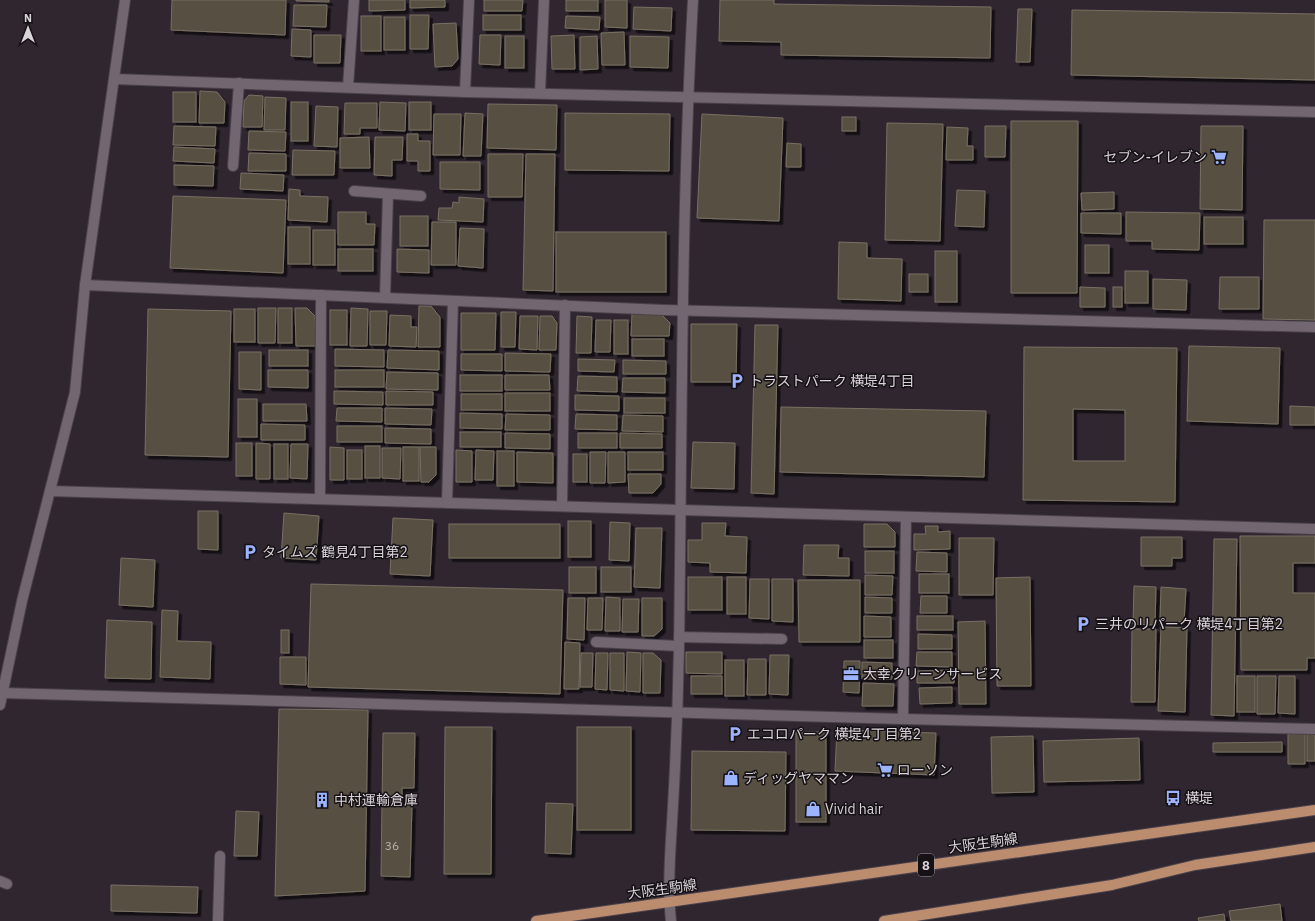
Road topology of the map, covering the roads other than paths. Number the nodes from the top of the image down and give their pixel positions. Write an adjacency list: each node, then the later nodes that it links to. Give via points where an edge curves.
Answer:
1 (125, 0): 6 (street)
2 (354, 0): 8 (street)
3 (470, 0): 9 (street)
4 (544, 0): 10 (street)
5 (694, 0): 11 (street)
6 (114, 79): 7 (street); 17 (street)
7 (239, 83): 8 (street); 13 (street)
8 (348, 87): 9 (street)
9 (465, 92): 10 (street)
10 (540, 93): 11 (street)
11 (688, 97): 12 (street); 22 (street)
12 (1315, 112)
13 (233, 166)
14 (354, 191): 15 (street)
15 (388, 194): 16 (street); 19 (street)
16 (421, 196)
17 (85, 285): 18 (street); 24 (street, via 75,392)
18 (321, 295): 19 (street); 25 (street)
19 (385, 297): 20 (street)
20 (453, 301): 21 (street); 26 (street)
21 (564, 305): 22 (street); 27 (street)
22 (683, 310): 23 (street); 28 (street)
23 (1315, 327)
24 (50, 491): 25 (street); 34 (street, via 22,601)
25 (320, 499): 26 (street)
26 (447, 503): 27 (street)
27 (562, 506): 28 (street)
28 (681, 510): 29 (street); 33 (street)
29 (906, 517): 30 (street); 37 (street)
30 (1315, 529)
31 (782, 639): 33 (street)
32 (596, 642): 33 (street)
33 (679, 642): 36 (street)
34 (3, 692): 35 (street); 36 (street)
35 (0, 705)
36 (678, 713): 37 (street); 42 (street)
37 (903, 719): 38 (street)
38 (1315, 729)
39 (1315, 810): 42 (main road, 大阪生駒線 / 8)
40 (1315, 847): 46 (main road, via 1195,865 1112,885)
41 (220, 856): 43 (street)
42 (669, 902): 44 (main road, 大阪生駒線 / 8); 45 (street)
43 (218, 921)
44 (536, 921)
45 (671, 921)
46 (884, 921)

